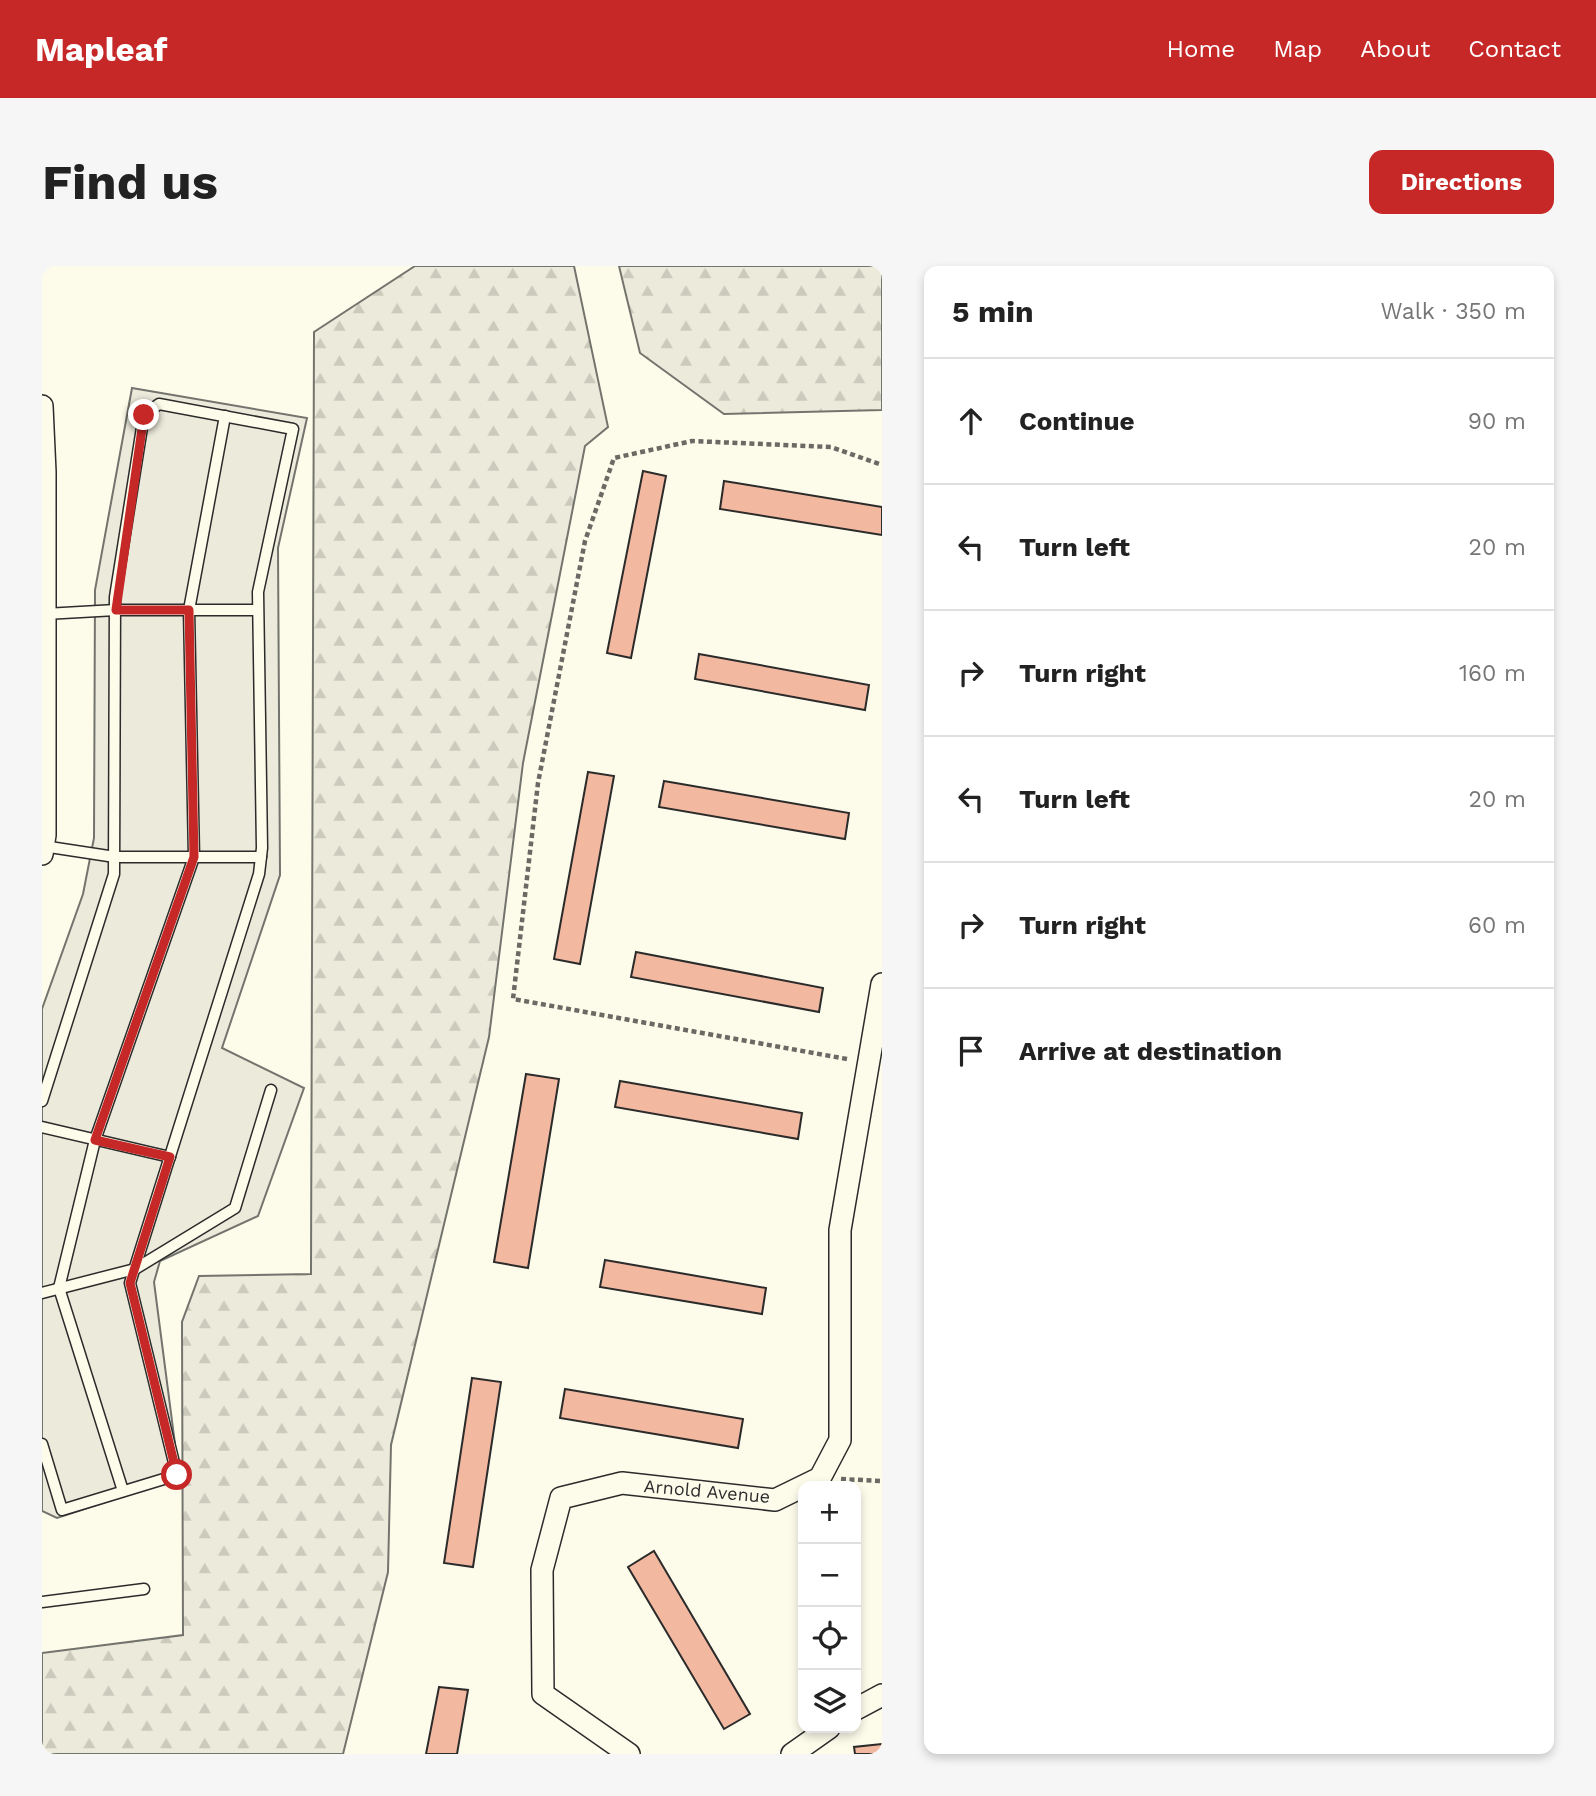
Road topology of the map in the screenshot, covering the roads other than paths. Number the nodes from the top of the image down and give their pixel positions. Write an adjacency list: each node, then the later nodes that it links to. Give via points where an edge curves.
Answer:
1 (42, 406): 6 (street)
2 (225, 416): 3 (lane, via 159,404 144,415); 4 (lane); 5 (lane, via 293,429)
3 (116, 610): 4 (lane); 6 (lane); 8 (lane)
4 (189, 610): 5 (lane); 9 (lane)
5 (257, 610): 10 (lane)
6 (45, 614): 7 (street)
7 (43, 850): 8 (lane)
8 (115, 857): 9 (lane); 13 (lane, via 114,874)
9 (194, 857): 10 (lane); 15 (lane)
10 (261, 857): 16 (lane, via 260,874)
11 (882, 984): 27 (street, Arnold Avenue, via 840,1230 840,1440 820,1478 775,1500 622,1483 561,1498 542,1570 543,1694)
12 (271, 1090): 17 (lane, via 235,1208)
13 (42, 1101)
14 (42, 1127): 15 (lane)
15 (95, 1140): 16 (lane); 18 (lane)
16 (170, 1157): 17 (lane)
17 (135, 1269): 18 (lane); 21 (lane, via 130,1283 177,1475)
18 (59, 1288): 19 (lane); 21 (lane)
19 (42, 1293)
20 (42, 1444): 21 (lane, via 62,1510)
21 (123, 1491)
22 (144, 1588): 23 (lane)
23 (42, 1602)
24 (882, 1695): 25 (street)
25 (861, 1706)
26 (822, 1733): 28 (street)
27 (629, 1754)
28 (792, 1754)

